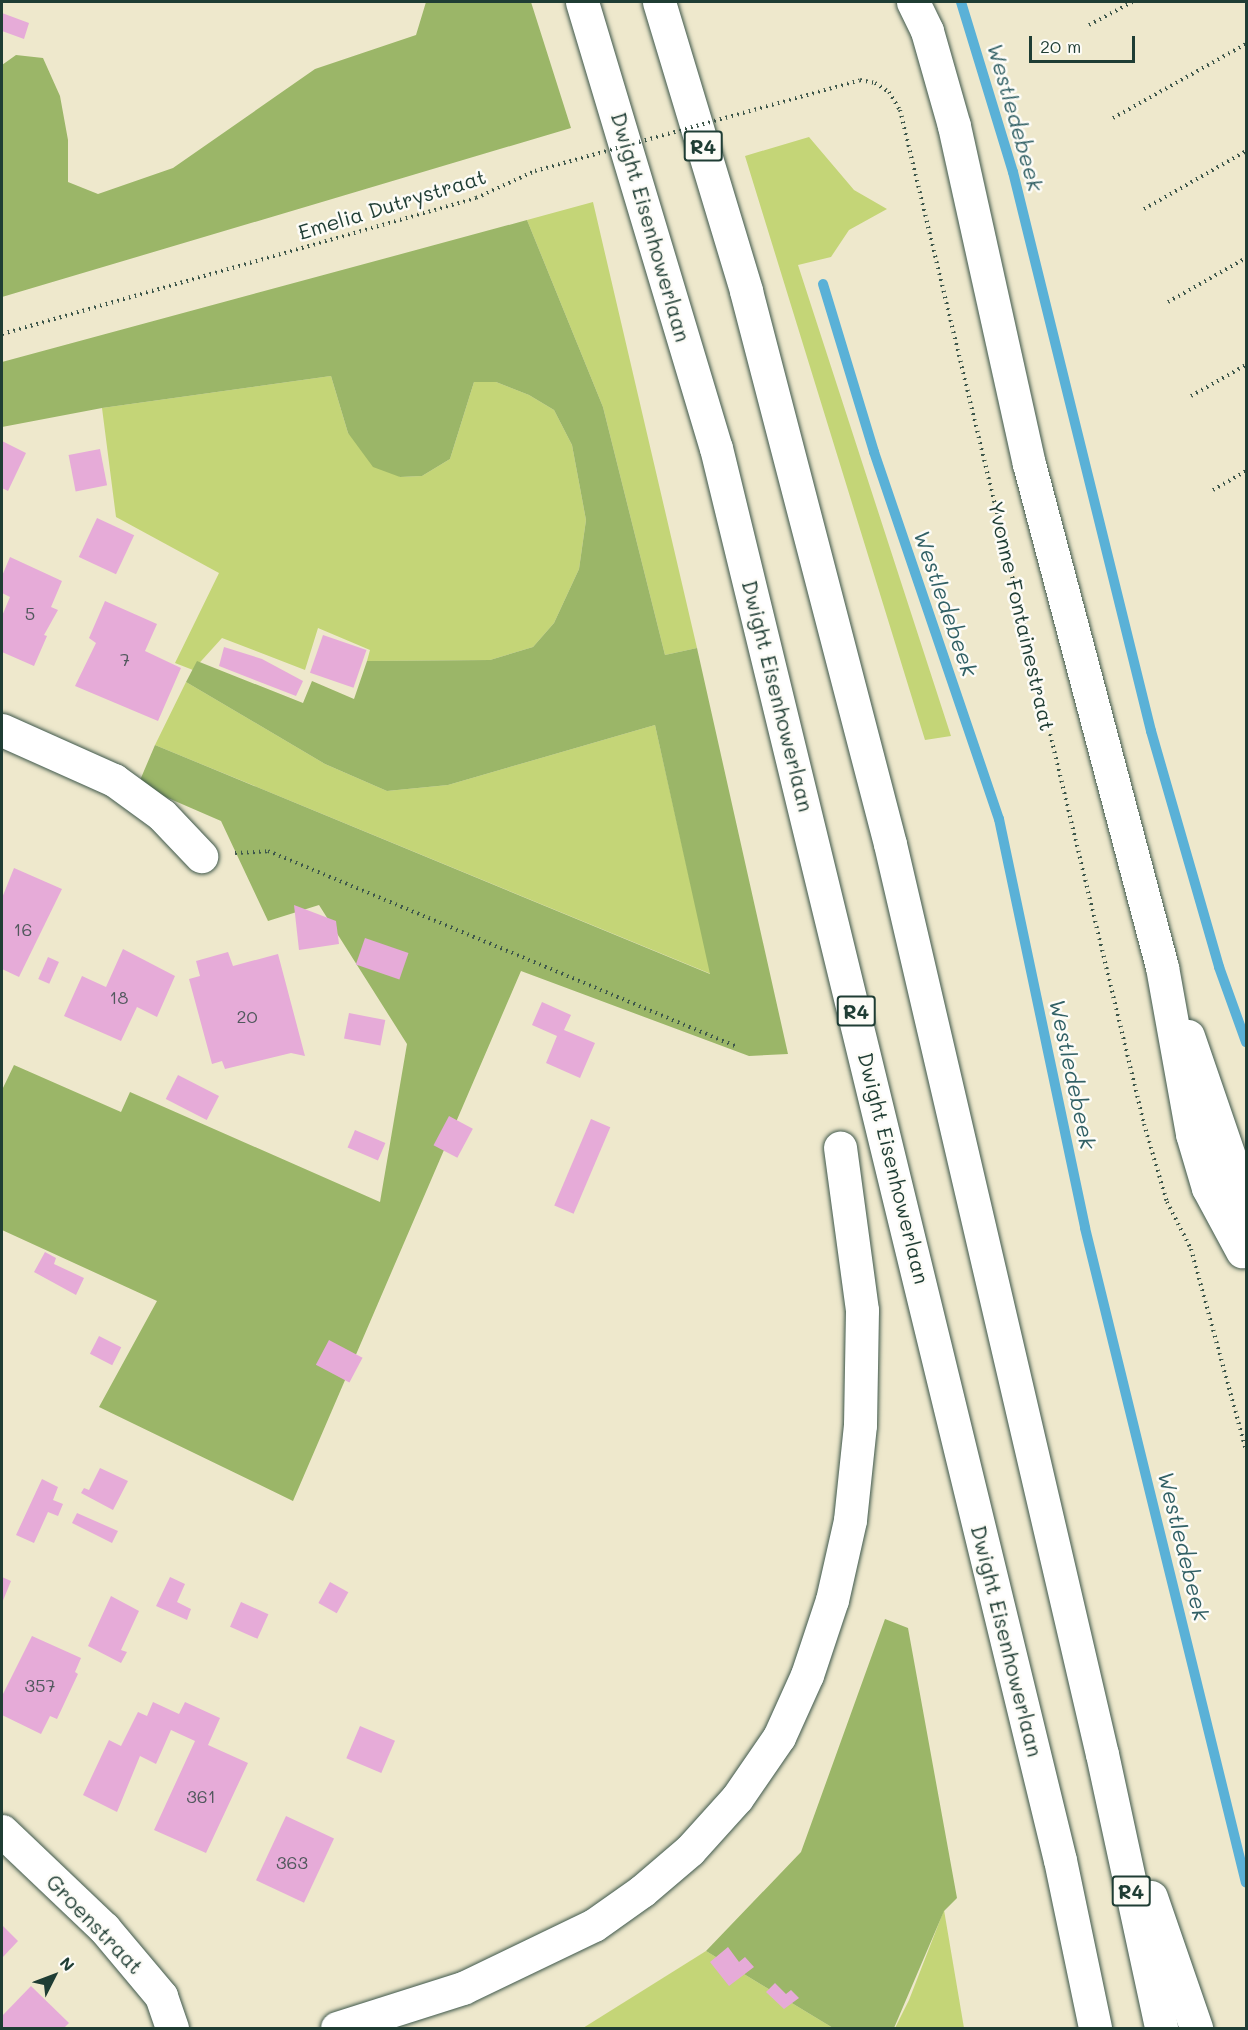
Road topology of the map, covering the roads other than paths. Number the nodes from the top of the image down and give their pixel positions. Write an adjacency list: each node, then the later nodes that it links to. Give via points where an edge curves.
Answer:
1 (582, 2): 12 (main road, Dwight Eisenhowerlaan / R4, via 716,448 1058,1849)
2 (659, 2): 8 (main road, R4, via 746,291 890,844)
3 (913, 2): 7 (main road, Yvonne Fontainestraat, via 927,31 954,126 1029,464 1162,968 1237,1179)
4 (2, 730): 5 (main road, via 114,780 162,815)
5 (201, 856)
6 (840, 1147): 11 (main road, via 862,1310 860,1425 850,1520 832,1600 807,1675 779,1737 737,1798 690,1850 594,1925 463,1988)
7 (1244, 1259)
8 (1102, 1754): 13 (main road, R4); 14 (main road)
9 (2, 1831): 10 (main road, Groenstraat, via 104,1928 161,1996)
10 (172, 2028)
11 (337, 2028)
12 (1095, 2028)
13 (1161, 2028)
14 (1196, 2028)

